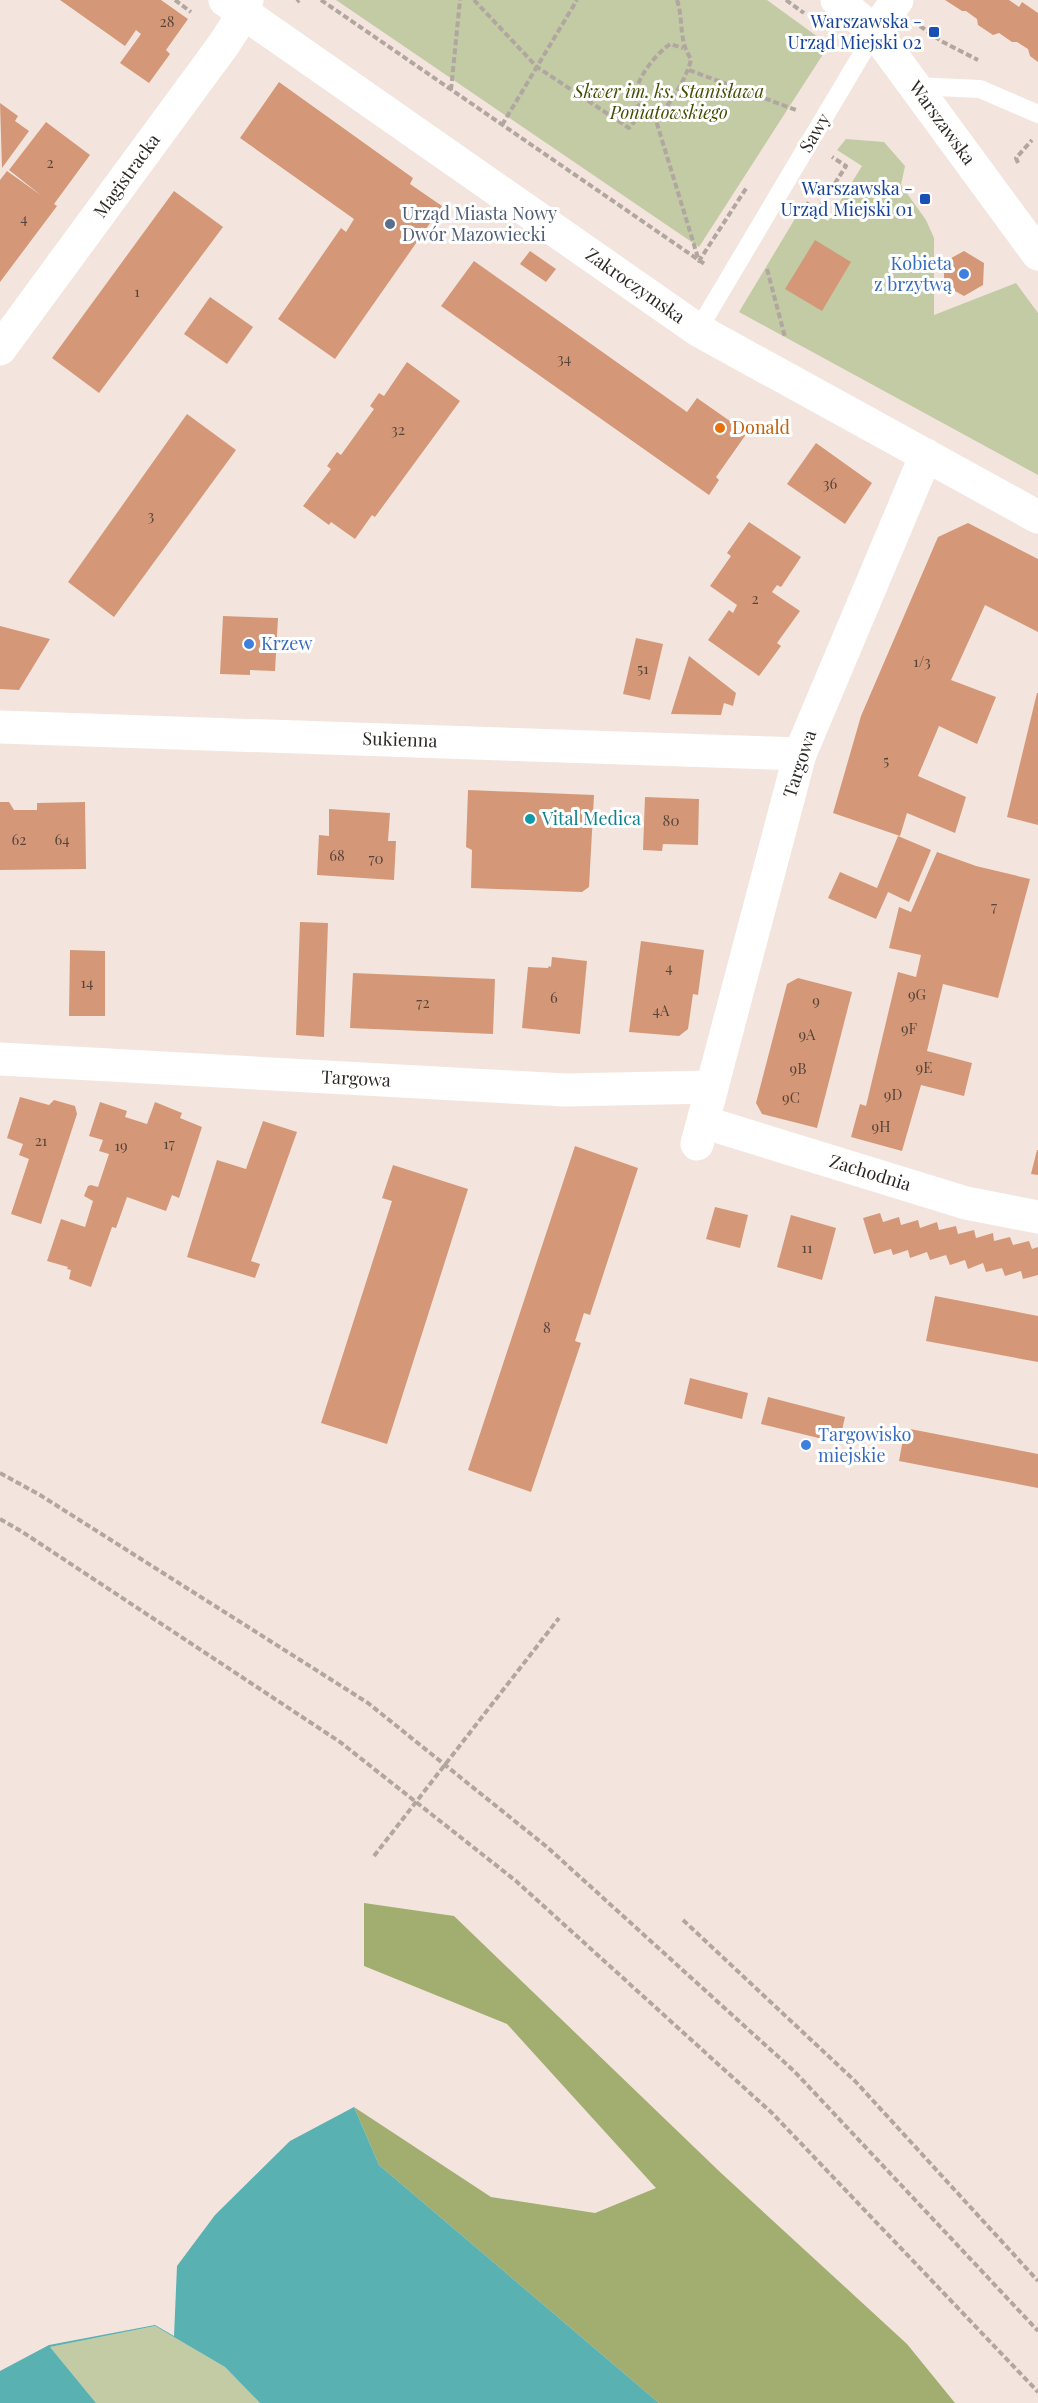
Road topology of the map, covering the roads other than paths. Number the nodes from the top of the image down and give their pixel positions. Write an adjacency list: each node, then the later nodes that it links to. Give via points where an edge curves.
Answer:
1 (837, 0): 4 (street, Warszawska)
2 (896, 0): 4 (street, Sawy)
3 (239, 4): 8 (street, Zakroczymska); 9 (street, Magistracka, via 216,54)
4 (875, 32): 5 (street, Warszawska); 8 (lane, Sawy)
5 (914, 86): 6 (lane, via 980,88); 7 (street, Warszawska)
6 (1038, 114)
7 (1038, 254)
8 (698, 330): 10 (street, Zakroczymska)
9 (0, 349)
10 (926, 455): 11 (street, Zakroczymska); 13 (street, Targowa)
11 (1038, 517)
12 (0, 726): 13 (street, Sukienna)
13 (800, 754): 15 (street, Targowa)
14 (0, 1059): 15 (street, Targowa, via 565,1090)
15 (712, 1087): 16 (street, Targowa)
16 (700, 1133): 17 (street, Zachodnia, via 966,1203)
17 (1038, 1217)

